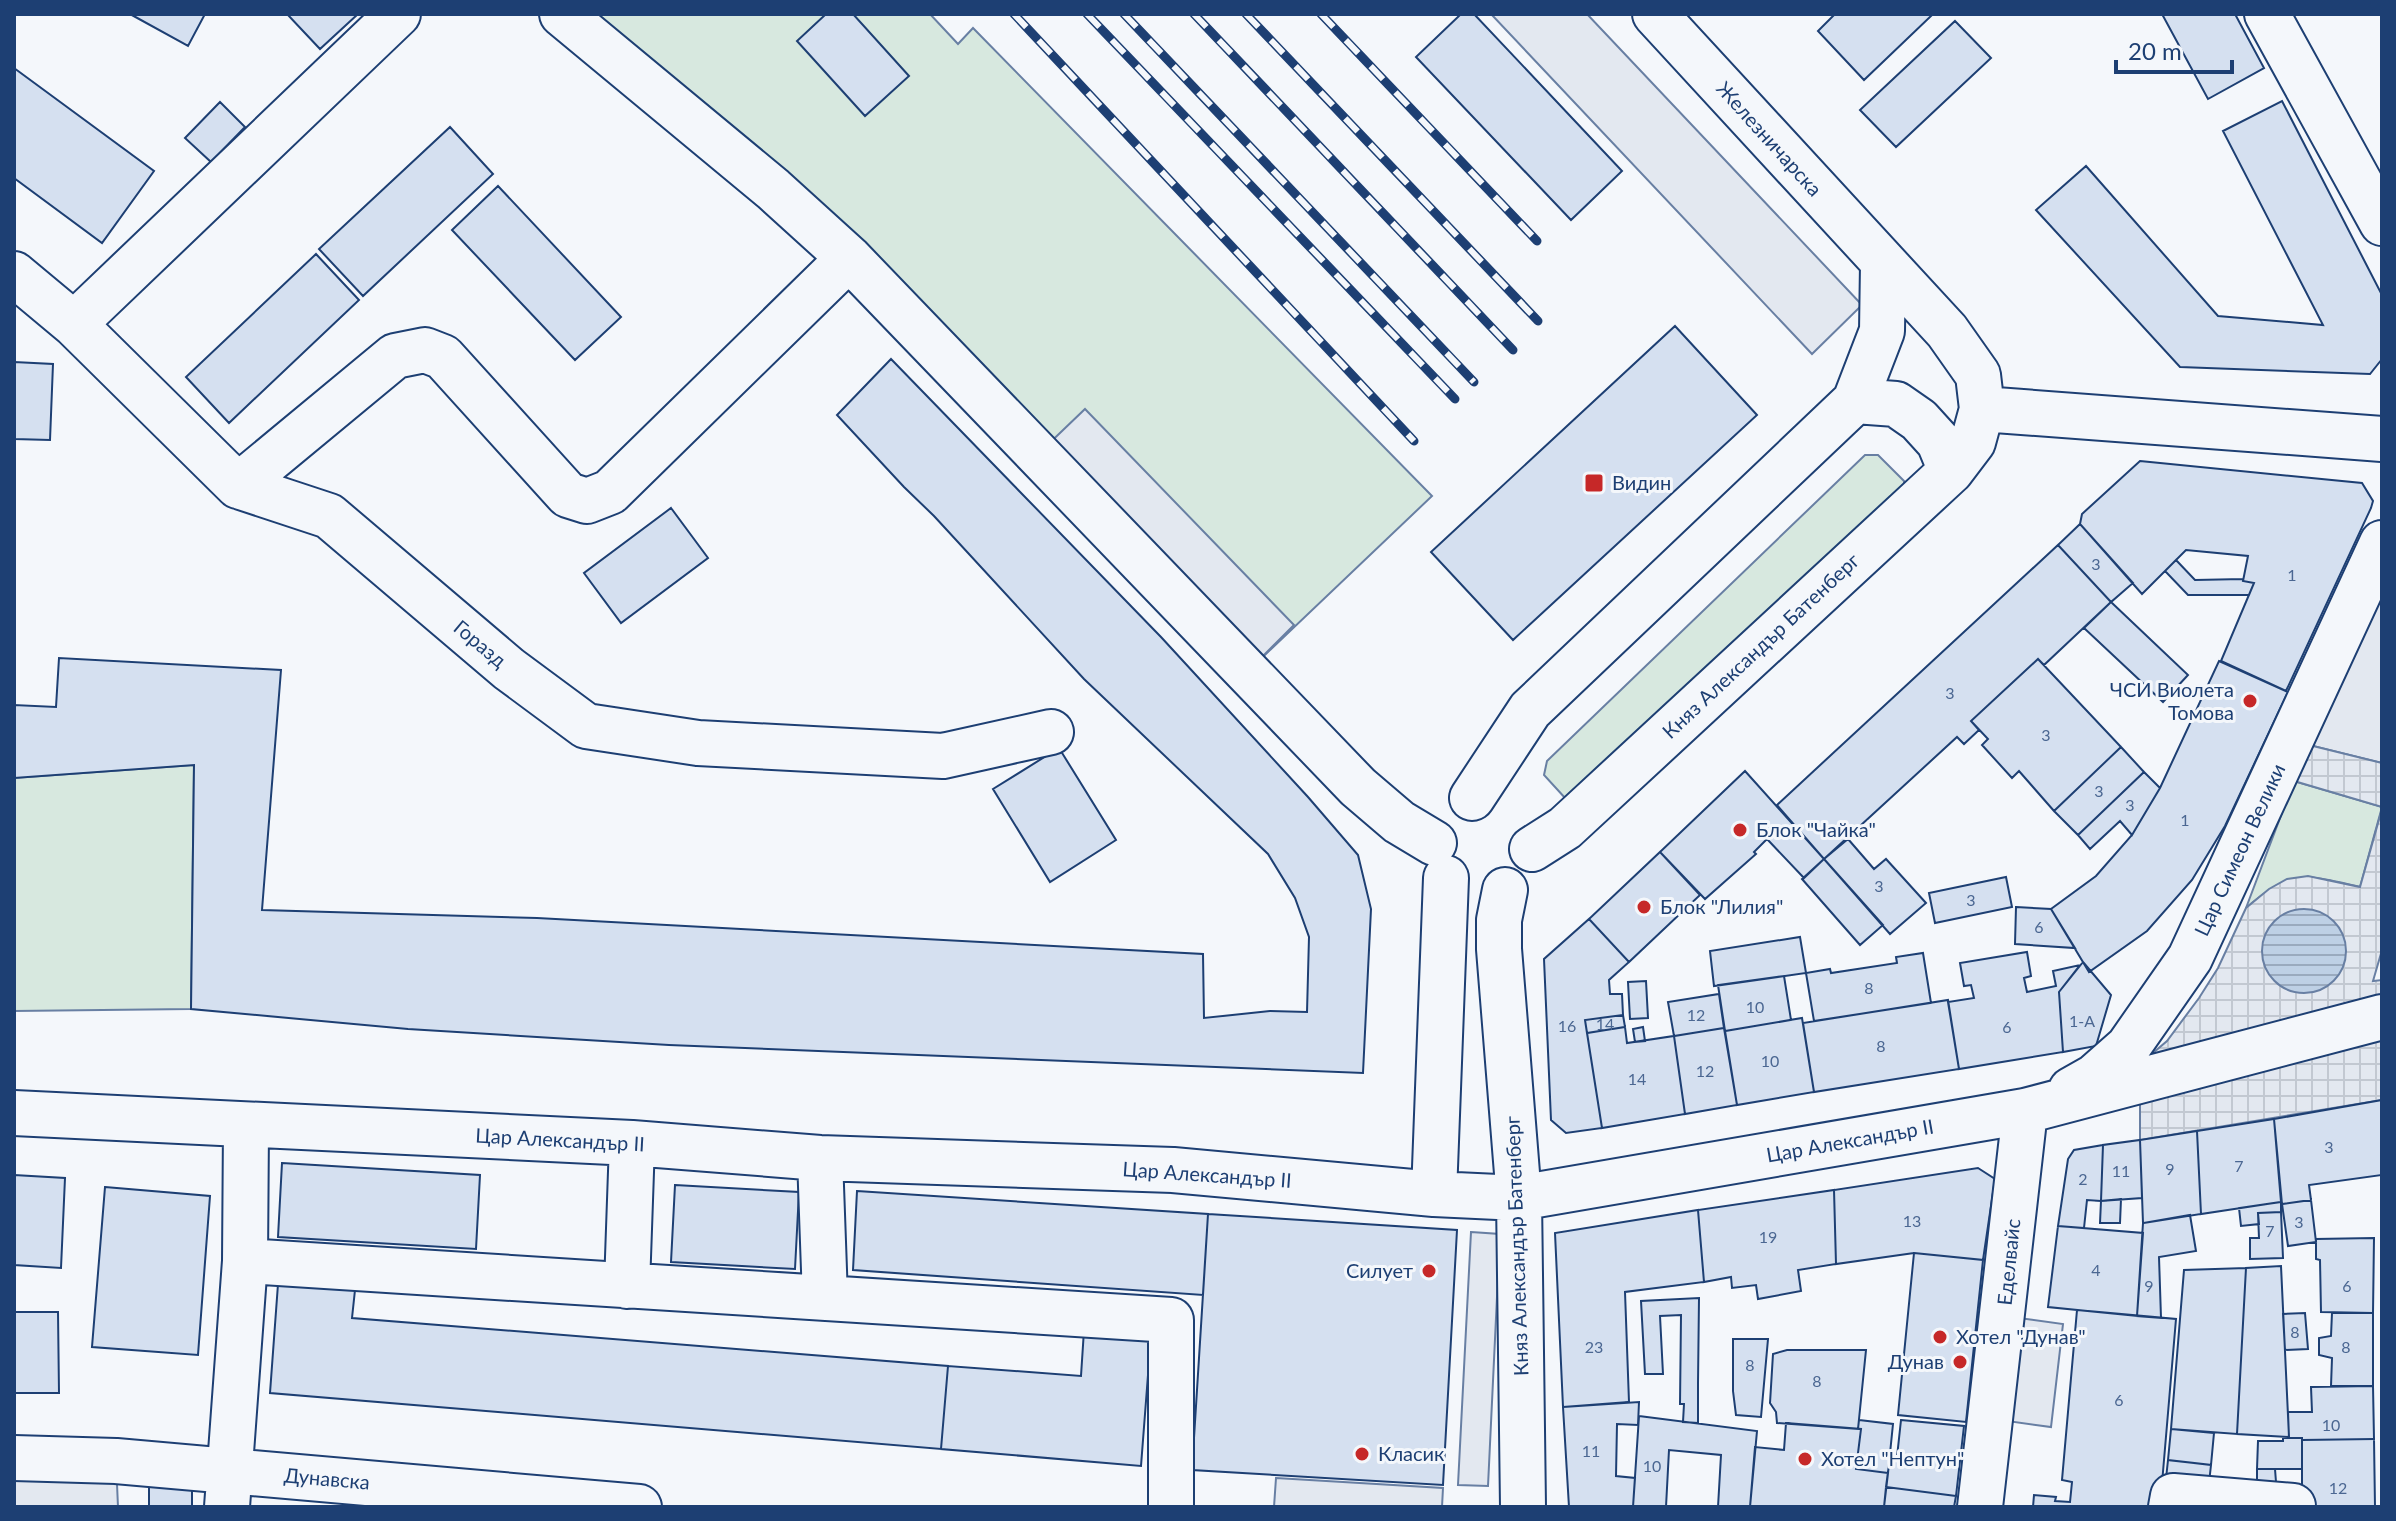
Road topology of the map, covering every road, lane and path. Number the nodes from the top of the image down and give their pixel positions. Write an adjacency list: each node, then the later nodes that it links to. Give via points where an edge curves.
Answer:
1 (398, 14): 9 (street)
2 (562, 14): 6 (street)
3 (1655, 14): 7 (street, Железничарска)
4 (2267, 14): 5 (street)
5 (2382, 223)
6 (849, 258): 14 (street, via 610,492 587,501 568,495 443,357 425,350 395,356); 19 (street, via 1358,787)
7 (1883, 264): 10 (street, via 1882,331); 11 (street, Княз Александър Батенберг, via 1947,331 1978,375)
8 (14, 274): 9 (street, Горазд)
9 (74, 324): 14 (street, Горазд)
10 (1855, 401): 13 (street, via 1896,404 1919,420 1939,442); 17 (street, via 1530,710)
11 (1982, 409): 12 (street); 13 (street, Княз Александър Батенберг, via 1973,442)
12 (2382, 439)
13 (1951, 471): 18 (street, Княз Александър Батенберг, via 1565,828)
14 (238, 486): 16 (street, Горазд, via 329,516 509,669 586,726 698,743 943,756)
15 (2382, 543): 22 (street, Цар Симеон Велики, via 2190,958 2128,1047 2094,1077)
16 (1051, 732)
17 (1472, 798): 18 (street, via 1502,800 1515,808 1531,834); 19 (street, via 1446,812 1438,824)
18 (1532, 849): 20 (street, Княз Александър Батенберг, via 1524,873)
19 (1440, 860): 20 (street, via 1460,890 1475,895); 27 (street)
20 (1505, 890): 28 (street, Княз Александър Батенберг, via 1499,949)
21 (2382, 1017): 22 (street, Цар Александър II)
22 (2031, 1110): 28 (street, Цар Александър II); 38 (street, Еделвайс)
23 (14, 1113): 24 (street, Цар Александър II)
24 (246, 1126): 25 (street, Цар Александър II); 29 (street)
25 (632, 1143): 26 (street, Цар Александър II); 30 (street)
26 (820, 1158): 27 (street, Цар Александър II, via 1173,1170); 31 (street)
27 (1434, 1194): 28 (street, Цар Александър II)
28 (1519, 1198): 37 (street, Княз Александър Батенберг)
29 (245, 1261): 30 (street); 33 (street)
30 (627, 1286): 31 (street)
31 (825, 1298): 36 (street, via 1171,1320)
32 (14, 1458): 33 (street, Дунавска, via 116,1461)
33 (228, 1489): 35 (street, Дунавска)
34 (2293, 1506): 39 (street, via 2173,1496)
35 (639, 1507)
36 (1171, 1507)
37 (1523, 1507)
38 (1980, 1507)
39 (2171, 1507)

